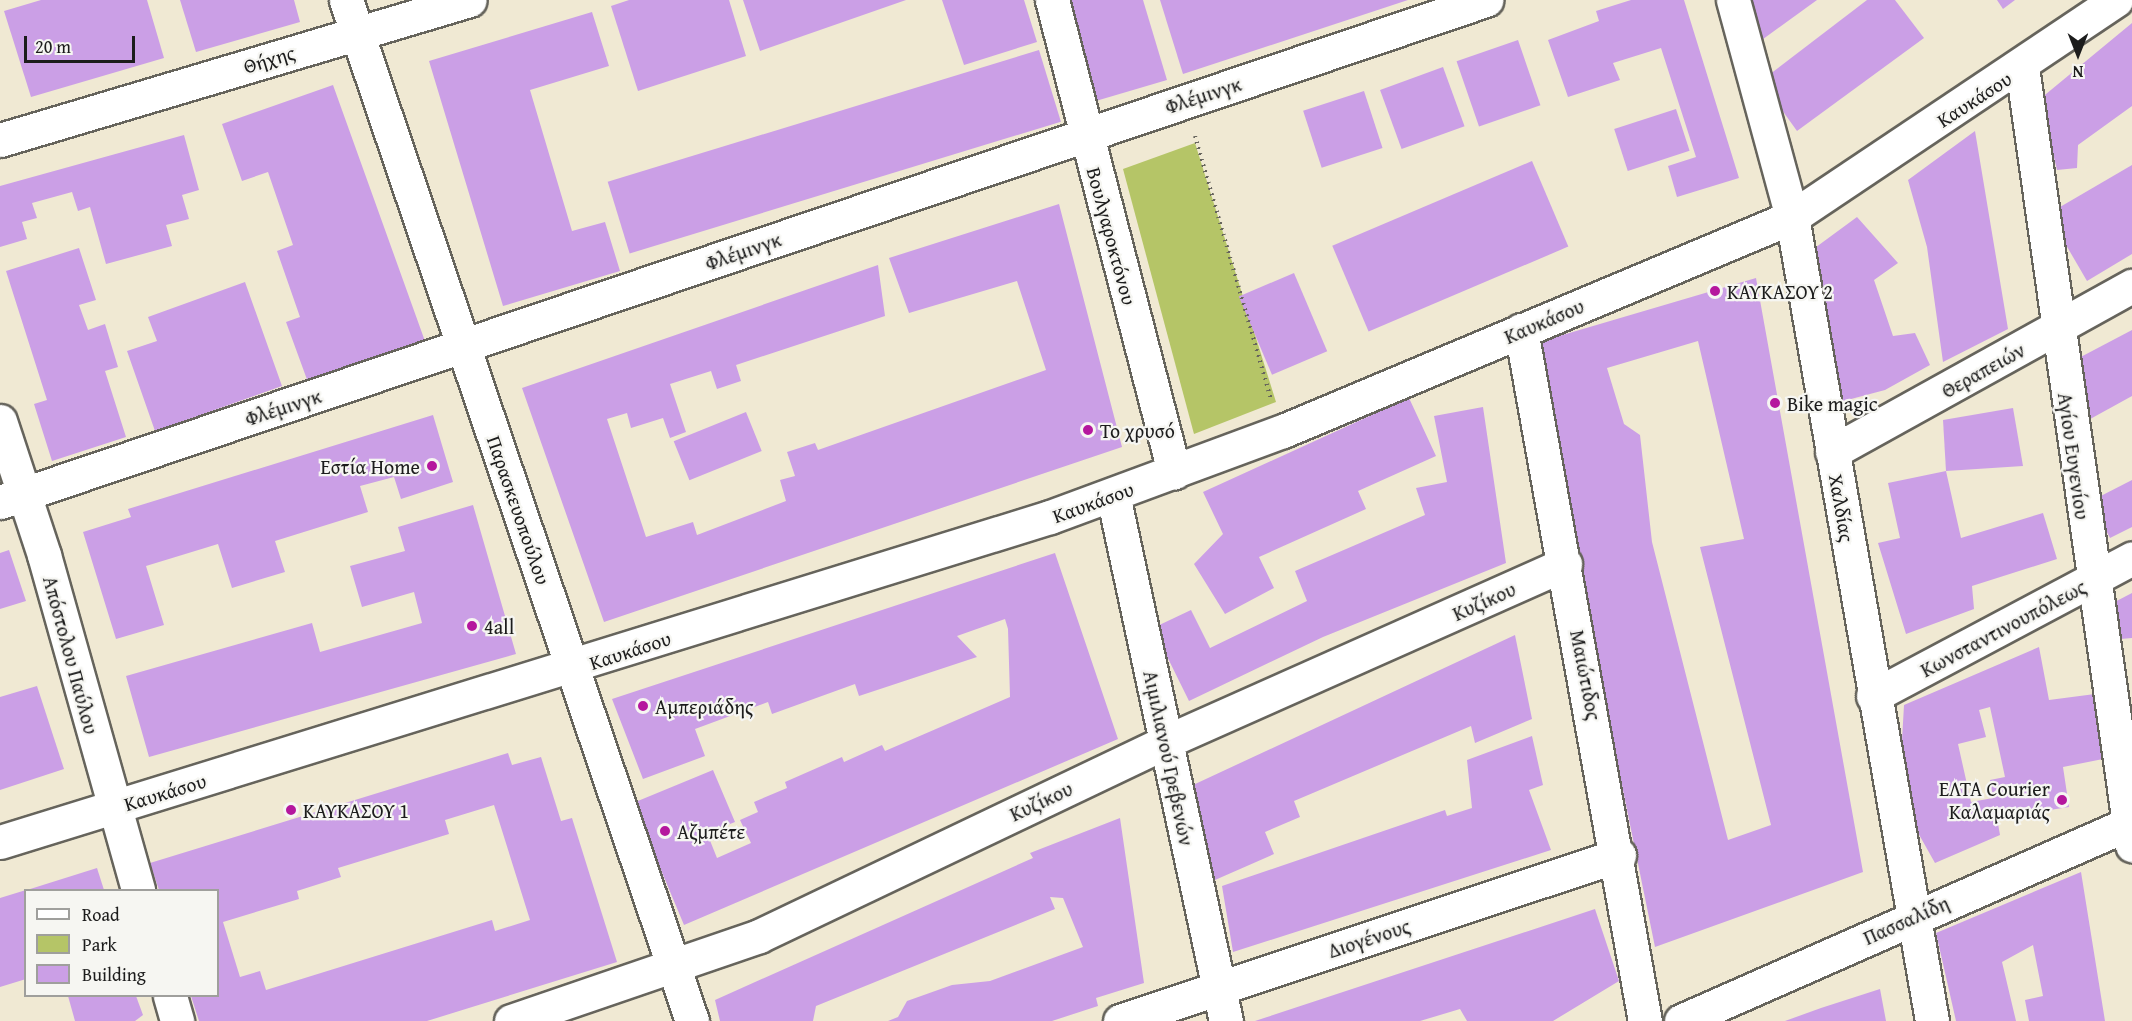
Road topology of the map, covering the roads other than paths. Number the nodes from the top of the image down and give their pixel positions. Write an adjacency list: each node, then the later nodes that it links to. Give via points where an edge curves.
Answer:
1 (346, 0): 7 (street, Παρασκευοπούλου)
2 (470, 0): 7 (street, Θήχης)
3 (1052, 0): 9 (street, Βουλγαροκτόνου)
4 (1486, 0): 9 (street, Φλέμινγκ)
5 (1733, 0): 11 (street, Χαλδίας)
6 (2116, 0): 8 (street, Καυκάσου)
7 (357, 32): 10 (street, Θήχης); 15 (street, Παρασκευοπούλου)
8 (2022, 67): 11 (street, Καυκάσου); 14 (street, Αγίου Ευγενίου)
9 (1085, 134): 15 (street, Φλέμινγκ); 18 (street, Βουλγαροκτόνου)
10 (0, 140)
11 (1792, 217): 13 (street, Καυκάσου); 17 (street, Χαλδίας)
12 (2132, 286): 14 (street, Θεραπειών)
13 (1521, 330): 18 (street, Καυκάσου); 22 (street, Μαιώτιδος)
14 (2056, 330): 17 (street, Θεραπειών); 23 (street, Αγίου Ευγενίου)
15 (463, 347): 20 (street, Φλέμινγκ); 24 (street, Παρασκευοπούλου)
16 (0, 421): 20 (street, Απόστολου Παύλου)
17 (1832, 452): 25 (street, Χαλδίας)
18 (1174, 472): 19 (street, Καυκάσου)
19 (1113, 495): 24 (street, Καυκάσου); 26 (street, Αιμιλιανού Γρεβενών)
20 (12, 497): 27 (street, Απόστολου Παύλου)
21 (2132, 558): 23 (street, Κωνσταντινουπόλεως)
22 (1565, 564): 26 (street, Κυζίκου); 30 (street, Μαιώτιδος)
23 (2093, 580): 25 (street, Κωνσταντινουπόλεως); 28 (street, Αγίου Ευγενίου)
24 (574, 668): 27 (street, Καυκάσου); 33 (street, Παρασκευοπούλου)
25 (1873, 696): 32 (street, Χαλδίας)
26 (1165, 742): 33 (street, Κυζίκου, via 759,936); 34 (street, Αιμιλιανού Γρεβενών)
27 (113, 808): 29 (street, Καυκάσου); 31 (street, Απόστολου Παύλου)
28 (2131, 830): 32 (street, Πασσαλίδη)
29 (0, 842)
30 (1619, 855): 34 (street, Διογένους); 41 (street, Μαιώτιδος)
31 (137, 889)
32 (1911, 917): 42 (street, Πασσαλίδη); 43 (street, Χαλδίας)
33 (675, 968): 37 (street, Κυζίκου); 38 (street, Παρασκευοπούλου)
34 (1219, 988): 39 (street, Διογένους); 40 (street, Αιμιλιανού Γρεβενών)
35 (170, 997): 36 (street)
36 (177, 1021)
37 (511, 1021)
38 (692, 1021)
39 (1120, 1021)
40 (1226, 1021)
41 (1645, 1021)
42 (1681, 1021)
43 (1932, 1021)

